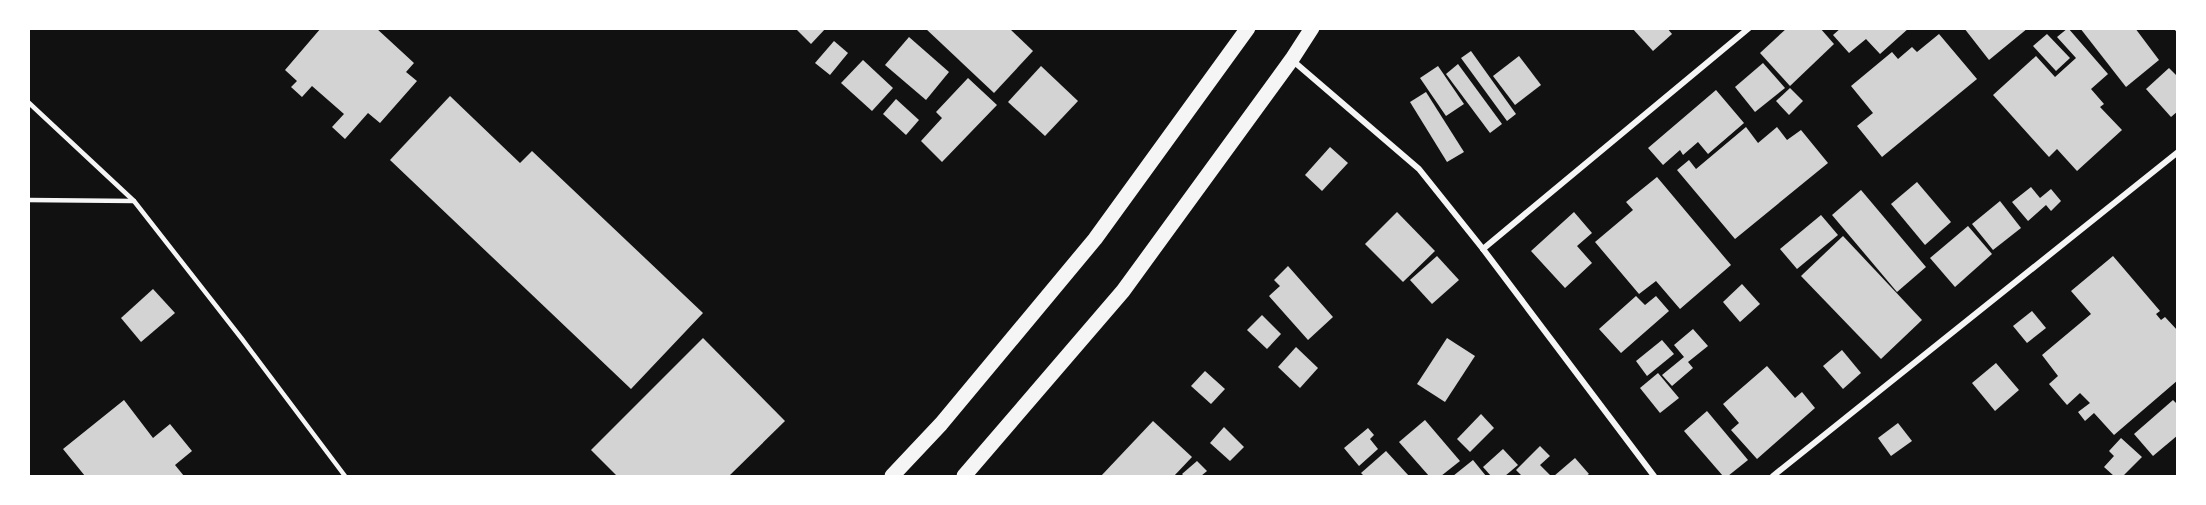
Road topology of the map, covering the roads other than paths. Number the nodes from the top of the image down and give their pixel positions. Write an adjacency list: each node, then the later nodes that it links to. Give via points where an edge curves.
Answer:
1 (1248, 28): 11 (main road, via 1095,239)
2 (1312, 28): 4 (main road)
3 (1749, 28): 9 (street)
4 (1292, 59): 9 (street, via 1419,169); 12 (main road, via 1123,291)
5 (28, 102): 8 (lane)
6 (2178, 152): 14 (street)
7 (28, 200): 8 (lane)
8 (134, 201): 10 (lane)
9 (1483, 249): 13 (street)
10 (345, 477)
11 (892, 477)
12 (964, 477)
13 (1654, 477)
14 (1773, 477)

